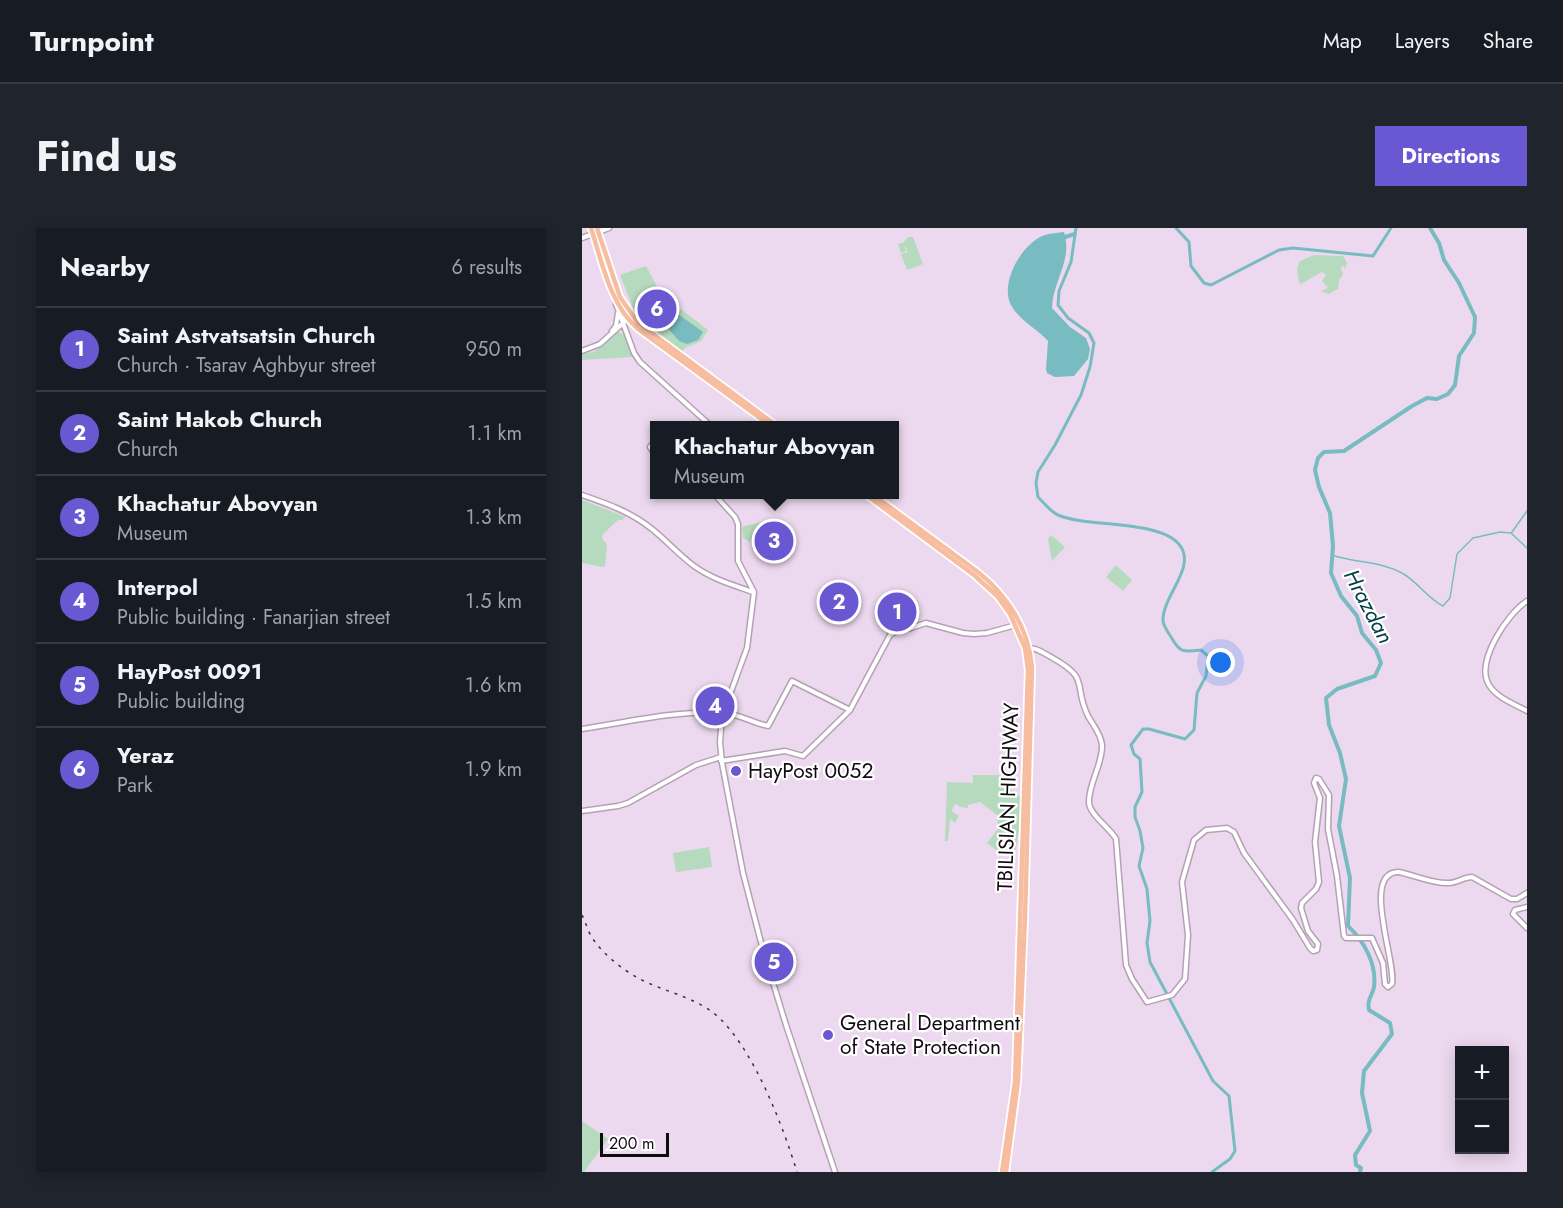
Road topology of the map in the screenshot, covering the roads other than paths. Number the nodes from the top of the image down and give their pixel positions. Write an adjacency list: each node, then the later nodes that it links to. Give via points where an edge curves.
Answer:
1 (591, 228): 3 (main road)
2 (611, 228): 3 (street)
3 (595, 233): 4 (street); 5 (main road)
4 (582, 238)
5 (618, 298): 6 (street); 7 (main road)
6 (618, 310): 7 (street); 8 (street, via 615,328 596,345)
7 (627, 325): 8 (street); 9 (main road); 9 (main road, via 641,325); 10 (street, via 634,353 644,366)
8 (582, 351)
9 (700, 372): 11 (main road); 12 (main road)
10 (705, 421)
11 (764, 421)
12 (770, 421)
13 (582, 495): 18 (street, via 631,514 693,566)
14 (718, 499): 18 (street, via 738,524 738,561)
15 (872, 499): 17 (main road, TBILISIAN HIGHWAY)
16 (877, 499): 17 (main road, TBILISIAN HIGHWAY)
17 (888, 509): 20 (main road, TBILISIAN HIGHWAY, via 980,579); 21 (main road, TBILISIAN HIGHWAY, via 991,583 1014,612)
18 (753, 592): 24 (street, via 747,648)
19 (1527, 602): 23 (street, via 1511,616 1494,641 1485,673 1497,694)
20 (1016, 625): 21 (main road, TBILISIAN HIGHWAY); 22 (street, via 974,634 927,623 898,630 890,635)
21 (1027, 648): 28 (street, via 1065,665 1077,677 1087,713 1101,741 1089,802 1116,839 1126,965 1147,1002 1172,995 1186,975 1188,935 1183,877 1194,840 1206,830 1227,828 1234,832 1244,853 1310,948 1318,949 1301,909 1319,882 1315,842 1320,798 1316,778 1329,795 1328,829 1344,936 1372,938 1388,987 1394,972 1385,940 1381,895 1388,875 1396,871 1445,883 1468,876 1511,899); 32 (main road, TBILISIAN HIGHWAY, via 1032,668 1021,1023 1017,1093)
22 (850, 711): 24 (street, via 792,681 768,726); 26 (street, via 803,756 785,751)
23 (1527, 711)
24 (723, 713): 25 (street, via 667,716); 26 (street)
25 (582, 729)
26 (721, 759): 27 (street, via 696,765 618,806); 31 (street, via 760,939)
27 (582, 811)
28 (1527, 893)
29 (1527, 907): 30 (street, via 1513,914)
30 (1527, 928)
31 (835, 1172)
32 (1004, 1172)

